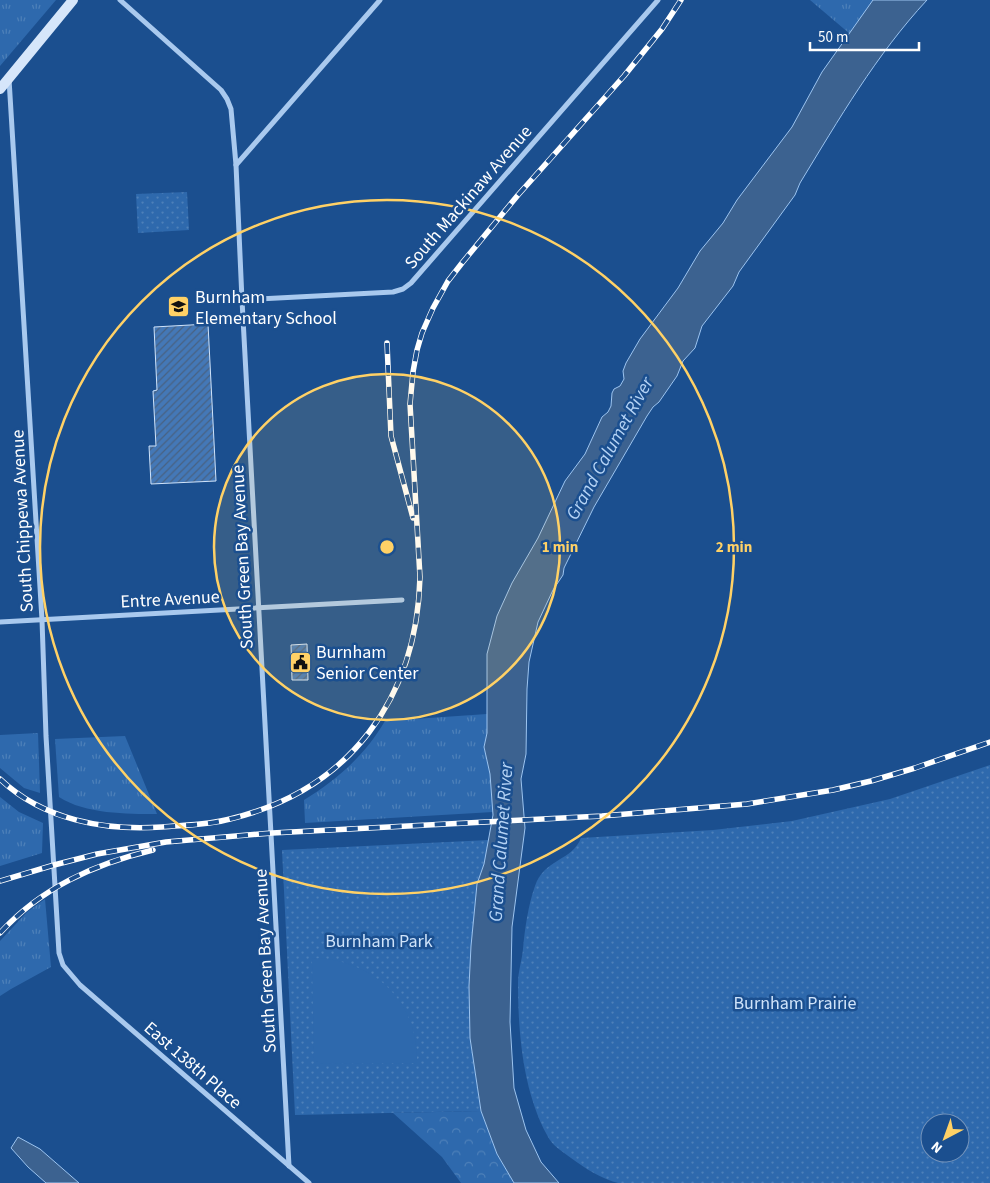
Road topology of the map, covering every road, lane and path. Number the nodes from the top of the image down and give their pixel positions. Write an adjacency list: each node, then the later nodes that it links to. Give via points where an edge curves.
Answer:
1 (74, 0): 5 (main road)
2 (120, 0): 7 (street, South Green Bay Avenue, via 228,99)
3 (380, 0): 7 (street)
4 (658, 0): 8 (street, South Mackinaw Avenue, via 403,289)
5 (9, 76): 6 (main road); 11 (street, South Chippewa Avenue)
6 (0, 89)
7 (236, 165): 8 (street, South Green Bay Avenue)
8 (242, 300): 10 (street, South Green Bay Avenue)
9 (402, 600): 10 (street, Entre Avenue)
10 (259, 607): 11 (street, Entre Avenue); 14 (street, South Green Bay Avenue)
11 (42, 620): 12 (street, Entre Avenue); 13 (street, South Chippewa Avenue, via 57,942)
12 (0, 622)
13 (63, 965): 14 (street, East 138th Place, via 80,985)
14 (289, 1166): 15 (street, East 138th Place)
15 (309, 1183)

